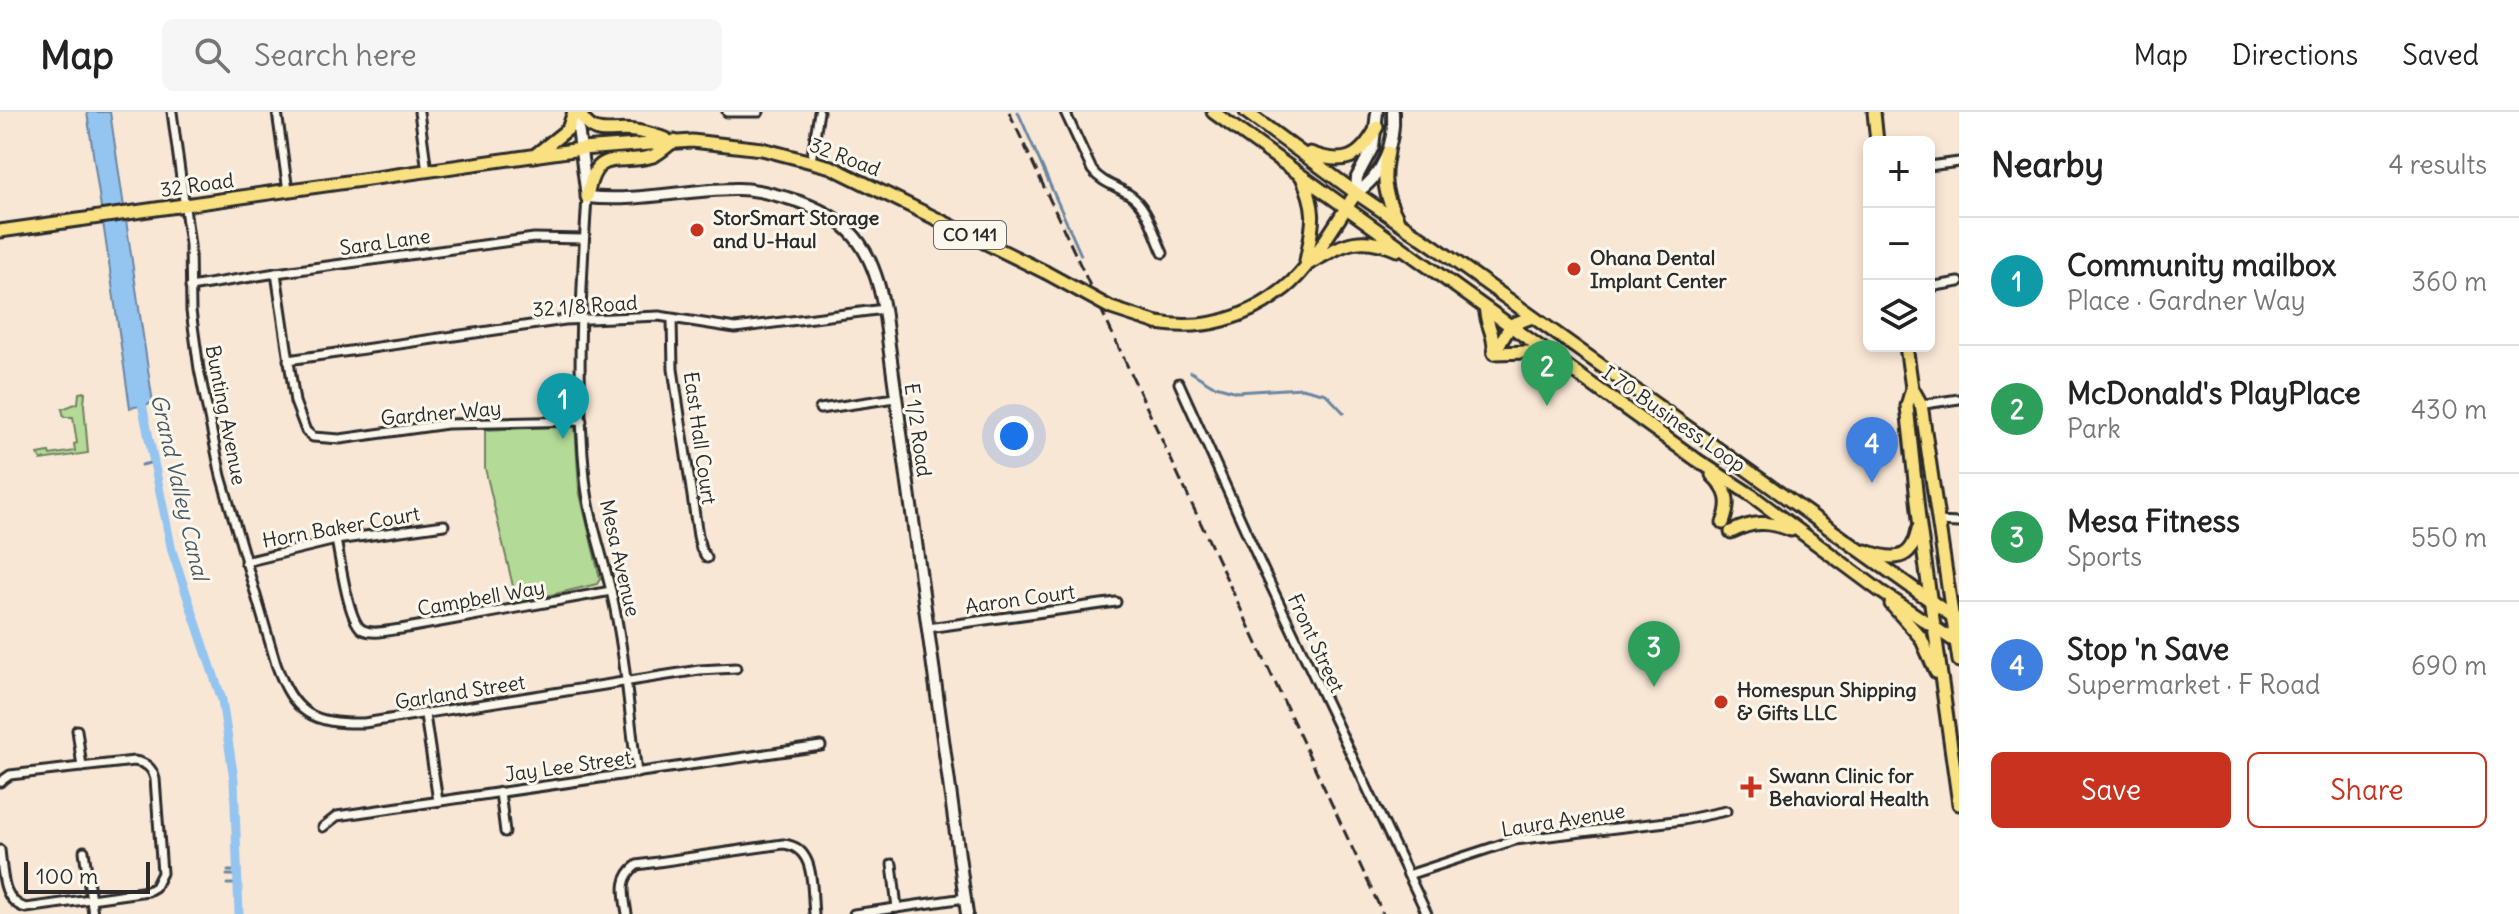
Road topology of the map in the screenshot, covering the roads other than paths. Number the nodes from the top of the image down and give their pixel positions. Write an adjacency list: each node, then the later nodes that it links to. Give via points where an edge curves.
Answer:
1 (172, 112): 29 (street, Bunting Avenue)
2 (277, 112): 26 (street)
3 (419, 112): 24 (street)
4 (576, 112): 16 (main road, via 595,130 633,130); 18 (street, Mesa Avenue); 20 (main road, via 568,129)
5 (727, 112): 6 (street)
6 (759, 112)
7 (819, 112): 21 (street)
8 (1065, 112): 34 (street, via 1092,170 1139,204)
9 (1213, 112): 25 (main road, I 70 Business Loop)
10 (1246, 112): 17 (main road, I 70 Business Loop)
11 (1377, 112): 14 (street, 32 Road)
12 (1393, 112): 19 (street, 32 Road)
13 (1874, 112): 15 (main road)
14 (1377, 127): 17 (main road, via 1362,150 1343,160 1322,158); 27 (street, 32 Road)
15 (1876, 136)
16 (674, 141): 18 (main road, 32 Road / CO 141); 21 (main road, 32 Road / CO 141, via 736,145); 28 (main road, via 653,156 599,166)
17 (1287, 142): 27 (main road, I 70 Business Loop)
18 (581, 149): 20 (main road, 32 Road / CO 141); 28 (street, Mesa Avenue)
19 (1388, 152): 27 (street, 32 Road, via 1371,182); 31 (main road, via 1384,190)
20 (534, 156): 24 (main road, 32 Road / CO 141)
21 (811, 161): 36 (main road, 32 Road / CO 141, bridge, via 870,185 1111,308 1157,323 1192,327 1237,317 1287,287)
22 (1959, 162): 23 (street)
23 (1935, 165)
24 (427, 171): 26 (main road, 32 Road / CO 141)
25 (1302, 176): 30 (main road, I 70 Business Loop); 36 (main road, via 1314,217)
26 (288, 191): 29 (main road, 32 Road / CO 141)
27 (1356, 193): 30 (main road, 32 Road / CO 141); 31 (main road, I 70 Business Loop)
28 (587, 197): 33 (street, Mesa Avenue); 41 (street, E 1/2 Road, via 628,200 742,189 812,206 841,222 864,246)
29 (185, 204): 32 (main road, 32 Road / CO 141); 40 (street, Bunting Avenue)
30 (1346, 208): 35 (main road, I 70 Business Loop); 36 (main road, 32 Road / CO 141)
31 (1400, 222): 43 (main road, I 70 Business Loop)
32 (0, 231)
33 (584, 239): 37 (street, Sara Lane, via 534,238); 44 (street, Mesa Avenue)
34 (1163, 253)
35 (1425, 263): 36 (main road, via 1361,240); 42 (main road, I 70 Business Loop)
36 (1306, 265)
37 (276, 273): 40 (street, Sara Lane); 49 (street)
38 (1959, 282): 39 (street)
39 (1935, 286)
40 (190, 287): 68 (street, Bunting Avenue, via 202,384)
41 (884, 309): 45 (street, 32 1/8 Road, via 735,328); 53 (street, E 1/2 Road)
42 (1486, 309): 46 (main road, I 70 Business Loop); 48 (main road)
43 (1532, 317): 46 (main road); 64 (main road, I 70 Business Loop)
44 (580, 319): 45 (street, 32 1/8 Road); 49 (street, 32 1/8 Road); 58 (street, Mesa Avenue)
45 (672, 319): 67 (street, East Hall Court, via 673,369 698,536)
46 (1511, 325): 48 (main road); 52 (main road, I 70 Business Loop)
47 (1907, 352): 51 (main road)
48 (1494, 353): 52 (main road, via 1537,355)
49 (288, 360): 58 (street, Gardner Way, via 297,410 313,437 330,440 447,424)
50 (1179, 383): 97 (street, Front Street)
51 (1912, 388): 55 (main road); 56 (main road)
52 (1605, 392): 59 (main road, I 70 Business Loop)
53 (895, 398): 57 (street); 74 (street, E 1/2 Road)
54 (1959, 399): 55 (street)
55 (1921, 404): 56 (street); 61 (main road)
56 (1907, 406): 60 (main road)
57 (820, 409)
58 (582, 421): 69 (street, Mesa Avenue, via 591,521)
59 (1697, 460): 66 (main road, I 70 Business Loop); 66 (main road, via 1728,496 1727,528 1766,522)
60 (1919, 519): 64 (main road, via 1915,546 1898,557 1876,554); 72 (main road)
61 (1938, 522): 62 (street); 73 (main road)
62 (1959, 523)
63 (444, 525): 65 (street, Horn Baker Court)
64 (1837, 535): 72 (main road, I 70 Business Loop)
65 (336, 540): 68 (street, Horn Baker Court); 69 (street, Campbell Way, via 358,627 366,632)
66 (1814, 541): 70 (main road, I 70 Business Loop)
67 (707, 558)
68 (245, 562): 81 (street, Bunting Avenue, via 285,690)
69 (611, 591): 79 (street, Mesa Avenue)
70 (1880, 591): 75 (main road, I 70 Business Loop); 80 (main road, via 1921,638)
71 (1116, 602): 74 (street, Aaron Court)
72 (1932, 603): 73 (main road, I 70 Business Loop); 75 (main road)
73 (1956, 619): 76 (main road)
74 (928, 628): 99 (street, E 1/2 Road)
75 (1936, 628): 76 (main road, I 70 Business Loop); 80 (main road)
76 (1958, 644): 77 (main road)
77 (1959, 661)
78 (736, 668): 79 (street, Garland Street)
79 (625, 682): 82 (street, Garland Street); 86 (street, Mesa Avenue)
80 (1945, 698): 90 (main road)
81 (302, 711): 82 (street, Garland Street, via 333,724)
82 (425, 715): 89 (street)
83 (77, 730): 85 (street)
84 (821, 746): 86 (street, Jay Lee Street)
85 (82, 767): 87 (street, via 10,775); 98 (street, via 134,761 149,767 155,779 162,873 148,891)
86 (637, 773): 88 (street, Jay Lee Street)
87 (0, 782)
88 (500, 792): 89 (street, Jay Lee Street); 93 (street)
89 (438, 801): 92 (street, Jay Lee Street, via 337,816)
90 (1959, 804)
91 (1726, 811): 97 (street, Laura Avenue, via 1515,840)
92 (323, 827)
93 (505, 832)
94 (0, 850): 98 (street, via 5,886 16,904 26,908)
95 (84, 851): 98 (street)
96 (892, 864): 100 (street)
97 (1408, 875): 106 (street, Front Street)
98 (91, 898): 101 (street)
99 (965, 898): 100 (street); 105 (street, E 1/2 Road)
100 (897, 908): 104 (street)
101 (93, 914)
102 (627, 914): 103 (street, via 624,880 637,865 793,845 809,862)
103 (814, 914)
104 (854, 914)
105 (967, 914)
106 (1427, 914)

